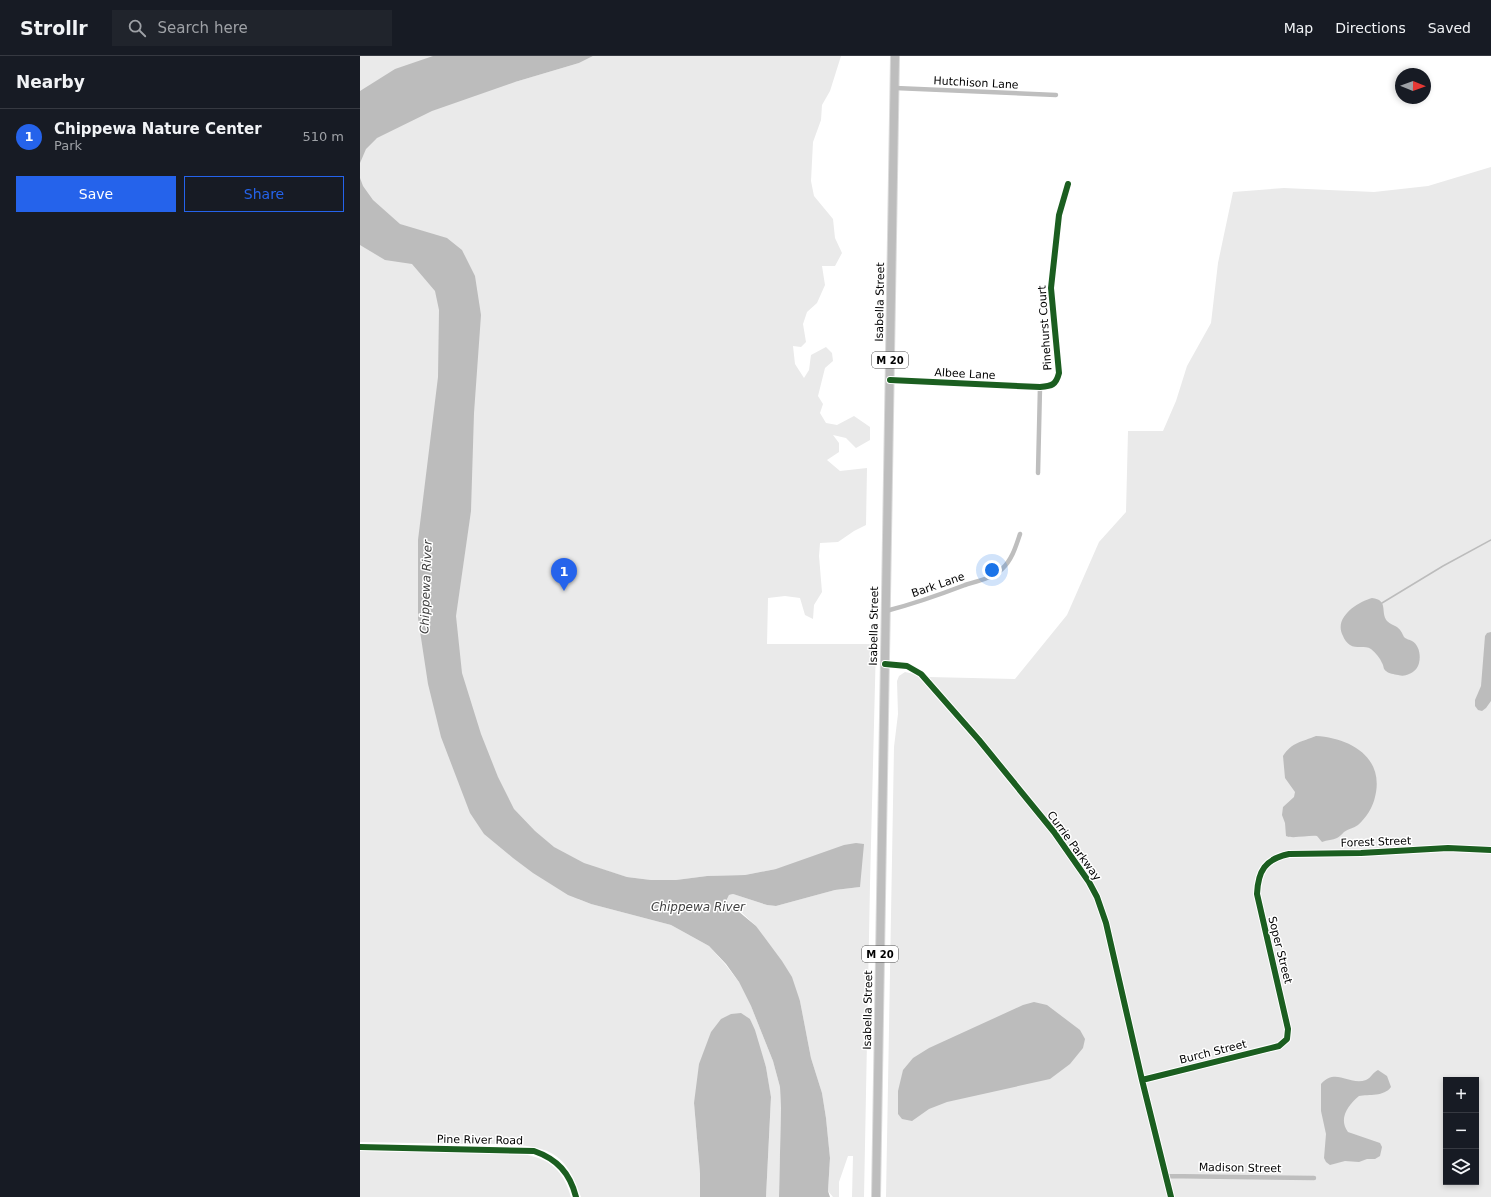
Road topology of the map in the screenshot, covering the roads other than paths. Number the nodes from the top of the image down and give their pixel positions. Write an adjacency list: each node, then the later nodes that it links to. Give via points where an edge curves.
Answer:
1 (895, 56): 2 (highway, Isabella Street / M 20)
2 (894, 88): 3 (street, Hutchison Lane); 5 (highway, Isabella Street / M 20)
3 (1056, 95)
4 (1068, 184): 6 (street, Pinehurst Court, via 1059,216 1051,288 1059,373 1057,381 1051,386)
5 (890, 380): 6 (street, Albee Lane); 9 (highway, Isabella Street / M 20)
6 (1040, 387): 7 (street)
7 (1038, 473)
8 (1020, 534): 9 (street, Bark Lane, via 1010,560 991,576 921,602)
9 (886, 611): 10 (highway, Isabella Street / M 20)
10 (885, 664): 14 (street, Currie Parkway, via 907,666 921,674 1049,826 1089,882 1106,923); 19 (highway, Isabella Street / M 20)
11 (1491, 850): 12 (street, Forest Street, via 1448,848 1289,854 1278,856)
12 (1264, 866): 13 (street, Soper Street, via 1258,880 1257,894 1288,1029)
13 (1287, 1039): 14 (street, Burch Street, via 1279,1046)
14 (1142, 1080): 16 (street, Currie Parkway)
15 (360, 1147): 18 (street, Pine River Road, via 534,1151 548,1156 561,1167 571,1182)
16 (1166, 1176): 17 (street, Madison Street); 20 (street, Currie Parkway)
17 (1314, 1178)
18 (576, 1197)
19 (876, 1197)
20 (1171, 1197)

